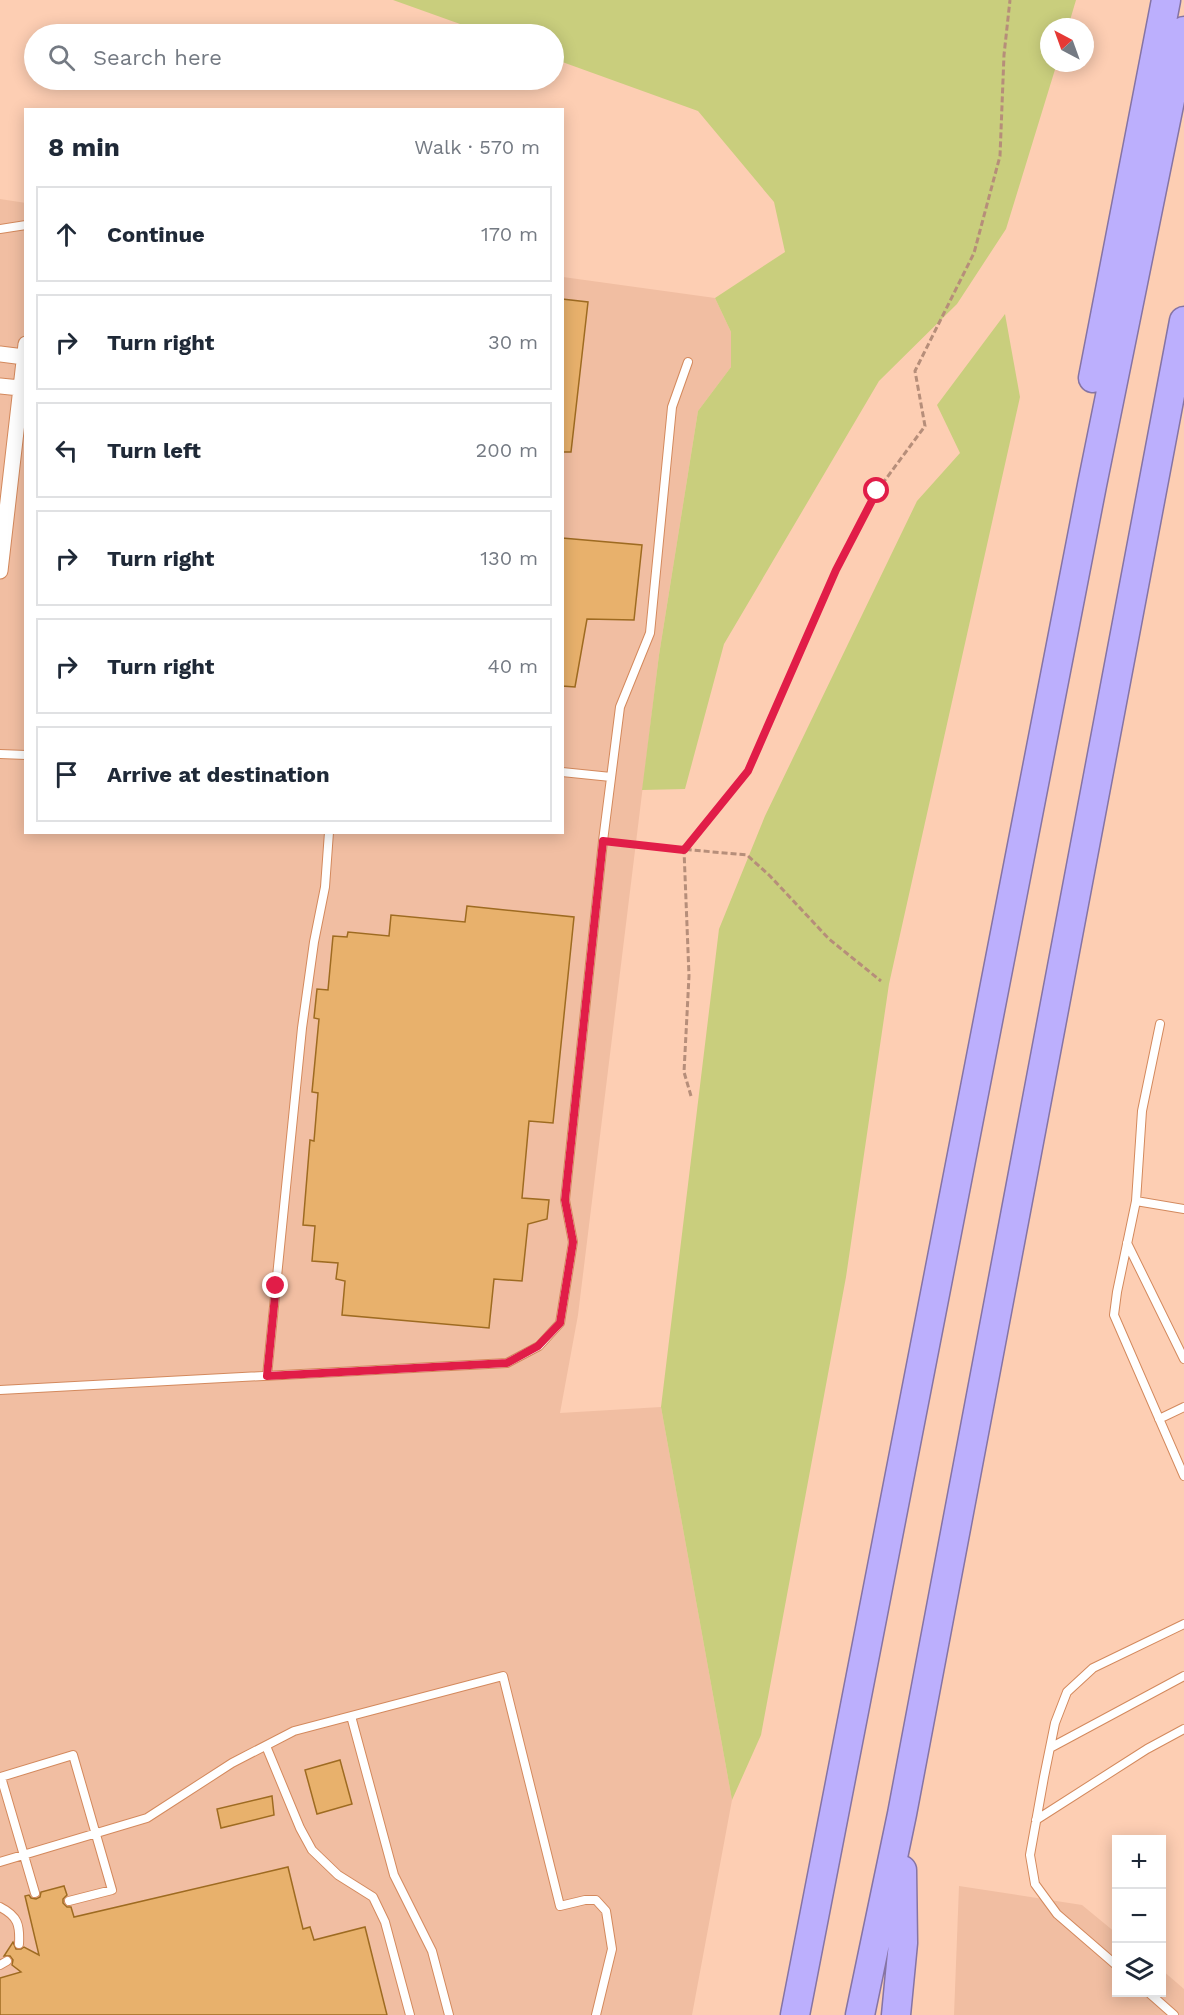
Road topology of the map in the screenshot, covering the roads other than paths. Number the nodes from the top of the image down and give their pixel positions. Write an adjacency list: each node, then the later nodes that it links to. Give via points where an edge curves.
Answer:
1 (1166, 0): 13 (highway, via 1091,392)
2 (1184, 31): 13 (highway)
3 (24, 225): 4 (lane)
4 (0, 229)
5 (1184, 321): 38 (highway)
6 (0, 354): 7 (street)
7 (24, 356)
8 (688, 362): 18 (lane, via 672,407 650,633 620,707)
9 (24, 366): 10 (street)
10 (22, 385): 11 (street); 12 (street)
11 (0, 386)
12 (5, 470): 14 (street)
13 (1092, 485): 52 (highway)
14 (0, 571)
15 (0, 754): 16 (lane)
16 (24, 755)
17 (564, 772): 18 (lane)
18 (611, 777): 27 (lane, via 565,1200 573,1242 560,1323 538,1346 507,1363)
19 (329, 834): 27 (lane, via 326,887 302,1028)
20 (1160, 1024): 21 (lane, via 1142,1111)
21 (1136, 1201): 22 (lane); 23 (lane)
22 (1184, 1209)
23 (1127, 1243): 25 (lane); 30 (lane, via 1114,1315)
24 (1184, 1334): 25 (lane)
25 (1174, 1339): 26 (lane)
26 (1184, 1359)
27 (267, 1376): 28 (lane)
28 (0, 1390)
29 (1184, 1407): 30 (lane)
30 (1159, 1419): 31 (lane)
31 (1184, 1476)
32 (1184, 1624): 37 (lane, via 1094,1668 1067,1692)
33 (1184, 1676): 37 (lane)
34 (351, 1716): 36 (lane, via 294,1731); 50 (lane, via 394,1875 432,1951); 51 (lane, via 503,1676 560,1906 596,1900 606,1911 612,1949)
35 (1184, 1729): 39 (lane)
36 (266, 1746): 40 (lane, via 232,1762 147,1818); 49 (lane, via 312,1850 338,1875 373,1897 385,1922)
37 (1050, 1748): 39 (lane)
38 (902, 1814): 53 (highway); 54 (highway, via 903,1943)
39 (1036, 1820): 47 (lane, via 1030,1855 1035,1884 1057,1914)
40 (97, 1833): 41 (lane); 41 (lane, via 73,1755 1,1777); 44 (lane, via 112,1890)
41 (23, 1856): 42 (lane); 43 (lane)
42 (0, 1862)
43 (35, 1893)
44 (69, 1901)
45 (0, 1907): 46 (lane, via 16,1919)
46 (19, 1944)
47 (1112, 1962)
48 (1154, 1997): 55 (lane)
49 (410, 2015)
50 (449, 2015)
51 (596, 2015)
52 (795, 2015)
53 (860, 2015)
54 (896, 2015)
55 (1174, 2015)

